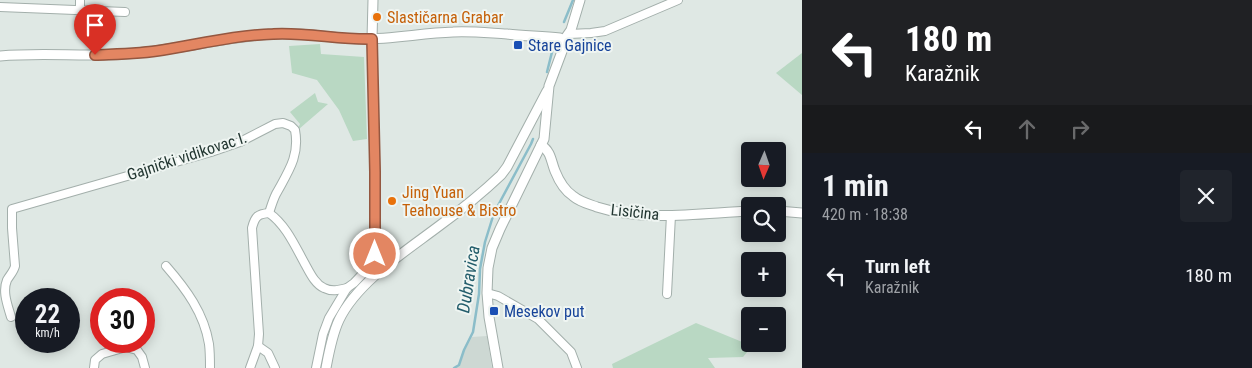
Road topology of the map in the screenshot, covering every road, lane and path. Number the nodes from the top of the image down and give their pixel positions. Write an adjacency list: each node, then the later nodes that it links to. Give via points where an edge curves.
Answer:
1 (80, 0): 6 (street)
2 (373, 0): 9 (street)
3 (580, 0): 8 (street)
4 (678, 0): 8 (street, via 605,31)
5 (0, 7): 6 (street)
6 (80, 11): 7 (street)
7 (125, 12)
8 (566, 37): 9 (street, via 455,32); 11 (street)
9 (372, 39): 10 (street, via 274,33 126,54); 21 (street, via 375,254 371,265)
10 (0, 56)
11 (549, 86): 12 (street); 13 (street)
12 (530, 123): 13 (street); 32 (street, via 501,175 456,214 379,272 346,308 334,331)
13 (545, 132): 14 (street)
14 (541, 145): 19 (street, Lisičina, via 548,151 564,188 584,203 629,215); 22 (street, via 492,248)
15 (741, 211): 19 (street, Lisičina)
16 (786, 212): 18 (street)
17 (269, 213): 21 (street, via 290,236 320,286 332,291); 24 (street, Gajnički vidikovac I., via 297,148 295,130 283,123 211,152 12,209 15,266 5,286); 25 (street, via 260,214 252,228)
18 (802, 213)
19 (671, 215): 23 (street, Lisičina)
20 (166, 266): 28 (street, via 193,300 209,345)
21 (347, 288): 31 (street, via 328,318)
22 (487, 293): 33 (street); 34 (street, via 538,319 571,352)
23 (667, 294)
24 (12, 317)
25 (258, 346): 29 (street); 30 (street, via 268,353)
26 (94, 368): 27 (street, via 98,356 126,347 137,350)
27 (144, 368)
28 (210, 368)
29 (250, 368)
30 (275, 368)
31 (316, 368)
32 (326, 368)
33 (498, 368)
34 (577, 368)

